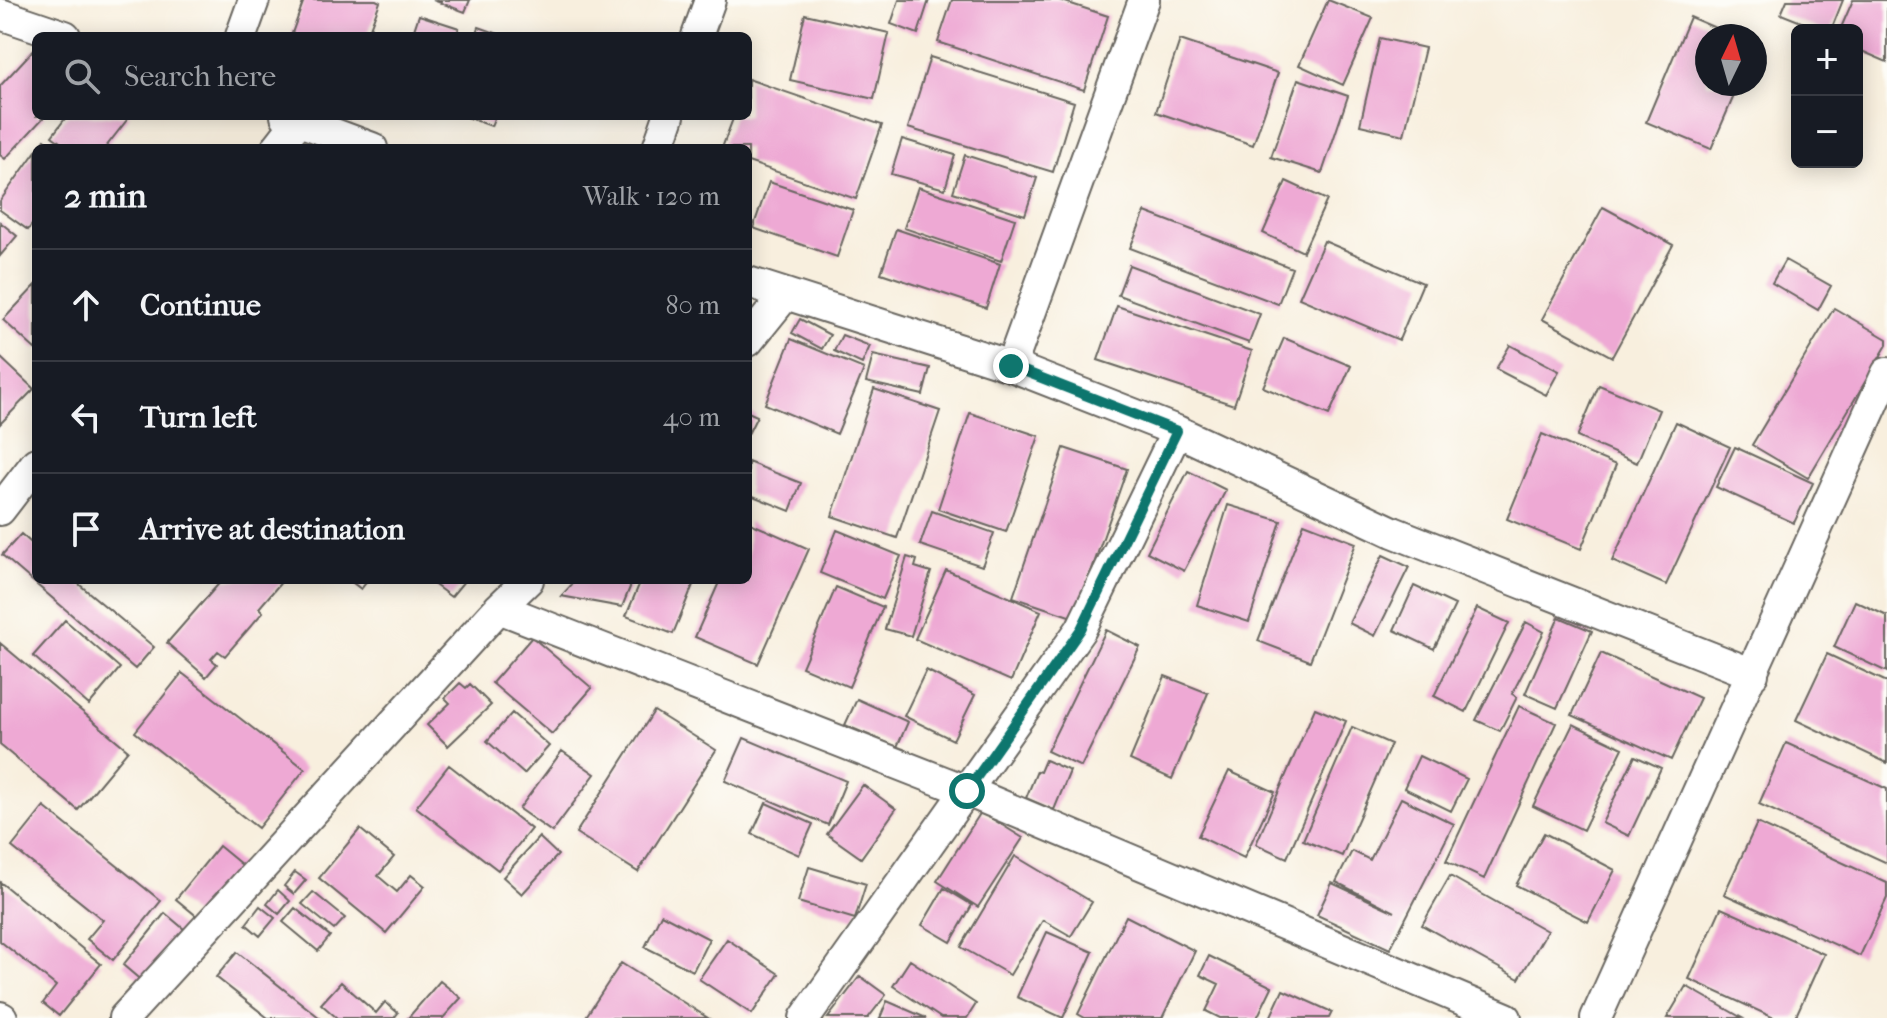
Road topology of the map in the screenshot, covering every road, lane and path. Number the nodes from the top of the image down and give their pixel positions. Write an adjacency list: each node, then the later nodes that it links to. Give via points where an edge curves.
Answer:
1 (254, 0): 6 (street)
2 (710, 0): 7 (street)
3 (1144, 0): 17 (street)
4 (0, 14): 5 (street)
5 (53, 32)
6 (242, 32)
7 (698, 32)
8 (291, 120): 11 (street)
9 (297, 120): 12 (street)
10 (668, 120): 13 (street)
11 (279, 144)
12 (361, 144)
13 (659, 144)
14 (752, 283): 15 (street)
15 (786, 294): 16 (street); 17 (street)
16 (752, 336)
17 (1011, 366): 19 (street)
18 (1887, 373): 24 (street)
19 (1177, 431): 24 (street, via 1393,532); 25 (street, via 1081,629)
20 (32, 468): 21 (street)
21 (0, 510)
22 (524, 584): 23 (street)
23 (499, 608): 25 (street); 26 (street)
24 (1753, 674): 29 (street)
25 (967, 791): 27 (street); 28 (street)
26 (124, 1018)
27 (805, 1018)
28 (1506, 1018)
29 (1596, 1018)

